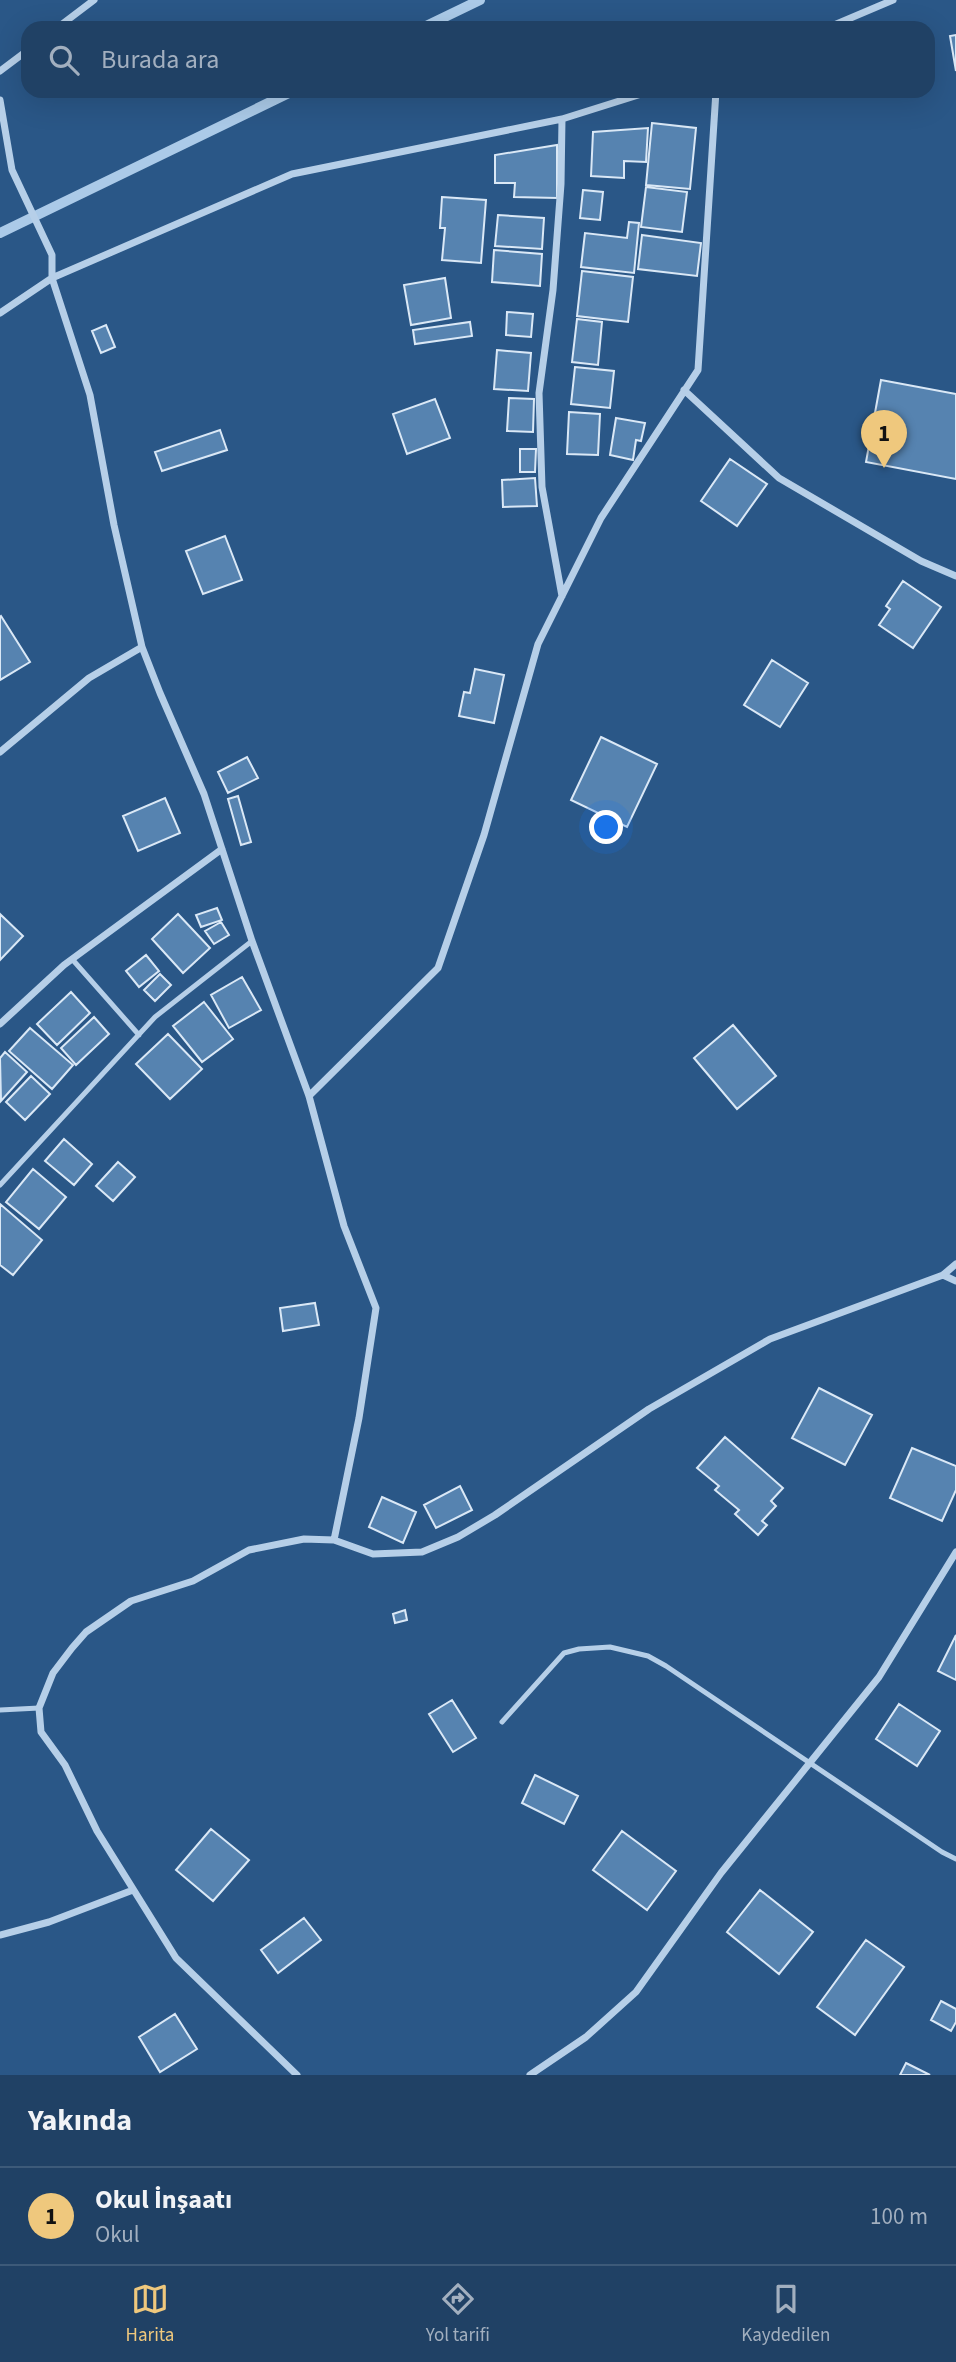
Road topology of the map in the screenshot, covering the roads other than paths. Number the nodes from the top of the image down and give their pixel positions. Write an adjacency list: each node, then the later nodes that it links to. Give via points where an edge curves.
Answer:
1 (94, 0): 3 (street)
2 (893, 0): 4 (street)
3 (66, 21)
4 (844, 21)
5 (21, 55): 6 (street)
6 (0, 71)
7 (629, 98): 10 (street)
8 (716, 98): 13 (street, via 698,370)
9 (0, 100): 11 (street, via 12,170 52,255)
10 (562, 119): 11 (street, via 292,174); 15 (street, via 553,290 539,393 542,488)
11 (52, 278): 12 (street); 16 (street, via 90,395)
12 (0, 313)
13 (684, 390): 14 (street, via 779,478 921,561); 15 (street, via 601,518)
14 (956, 576)
15 (563, 596): 23 (street, via 538,644 484,835 438,968)
16 (142, 647): 17 (street, via 89,678); 18 (street, via 204,794)
17 (0, 752)
18 (222, 849): 19 (street); 20 (street)
19 (252, 941): 22 (lane, via 155,1017); 23 (street)
20 (72, 959): 21 (street); 22 (lane)
21 (0, 1024)
22 (139, 1035): 24 (lane)
23 (309, 1096): 28 (street, via 344,1226 376,1308)
24 (0, 1185)
25 (956, 1264): 26 (street)
26 (943, 1275): 27 (street); 28 (street, via 770,1339 649,1409 458,1537 422,1552 373,1554)
27 (956, 1281)
28 (334, 1540): 30 (street, via 304,1539 249,1549 193,1581 131,1601 86,1632 52,1673)
29 (956, 1552): 33 (street, via 879,1677)
30 (39, 1708): 31 (lane); 35 (street, via 41,1732 65,1765)
31 (0, 1710)
32 (502, 1722): 33 (lane, via 564,1653 610,1647 657,1661)
33 (809, 1763): 34 (lane); 38 (street, via 721,1873 636,1992 586,2037)
34 (956, 1859)
35 (133, 1890): 36 (street); 37 (street, via 176,1958)
36 (0, 1935)
37 (298, 2075)
38 (530, 2075)

